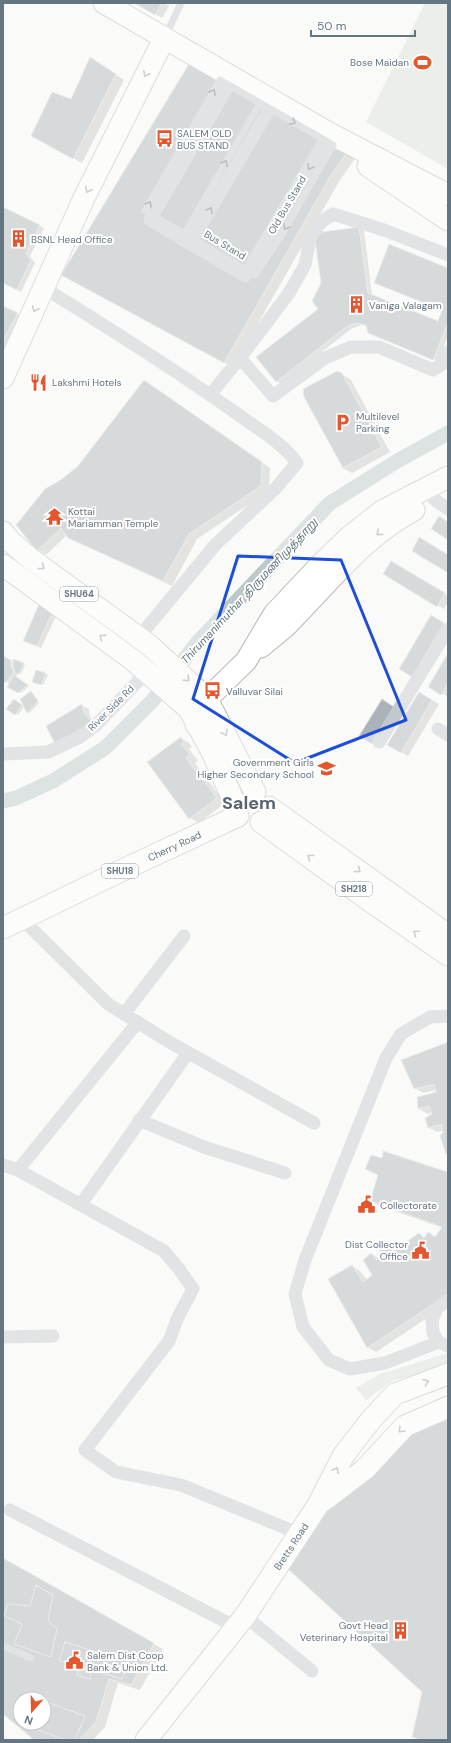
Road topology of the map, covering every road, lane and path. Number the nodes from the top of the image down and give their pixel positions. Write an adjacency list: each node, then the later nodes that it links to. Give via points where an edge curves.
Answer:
1 (104, 3): 3 (main road)
2 (181, 3): 3 (lane)
3 (164, 39): 4 (main road); 13 (main road, one-way to 13, via 84,198)
4 (233, 78): 5 (main road); 10 (street, via 150,220)
5 (267, 102): 6 (main road); 10 (street, one-way to 5); 10 (lane, Bus Stand, one-way to 5, bridge, via 145,211 220,80)
6 (332, 139): 7 (lane); 8 (main road); 10 (street, one-way to 10, via 245,276); 12 (lane, Old Bus Stand, one-way to 12, via 281,236)
7 (349, 154): 9 (main road)
8 (448, 195)
9 (448, 220)
10 (188, 238): 12 (lane, Bus Stand, bridge)
11 (448, 255): 15 (street, via 384,230 333,214 322,222 310,238 305,265 289,293)
12 (256, 275)
13 (44, 288): 16 (main road, one-way to 16); 17 (street)
14 (448, 352): 15 (street, via 442,364 433,370 380,347 351,347 325,358 273,396)
15 (240, 358): 17 (street)
16 (3, 378)
17 (210, 395): 24 (street, via 269,437 297,463 275,489 216,544)
18 (448, 477): 22 (main road, via 382,511 349,537 319,566)
19 (443, 500): 22 (main road, one-way to 22, via 394,520)
20 (6, 543): 24 (main road, SHU64, one-way to 24)
21 (3, 565): 25 (main road, one-way to 21)
22 (281, 619): 26 (main road, via 246,661)
23 (448, 629): 28 (street)
24 (143, 641): 26 (main road, SHU64, one-way to 26)
25 (140, 666): 27 (main road); 29 (street, River Side Rd, via 96,725 80,736 48,752)
26 (207, 699): 27 (main road); 30 (main road, SH218, one-way to 30)
27 (192, 717): 31 (main road, via 212,752)
28 (379, 742)
29 (3, 754)
30 (262, 807): 31 (main road, via 256,824 246,823); 31 (main road, via 245,793 240,796); 34 (main road, SH218, one-way to 34); 36 (main road, SH218, one-way to 30)
31 (237, 811): 32 (main road, Cherry Road / SHU18)
32 (22, 919): 33 (main road, Cherry Road / SHU18); 37 (street, via 108,1004)
33 (3, 928)
34 (448, 935)
35 (184, 936): 37 (street)
36 (448, 955)
37 (124, 1014): 39 (street)
38 (448, 1016): 50 (street, via 430,1017 401,1034 386,1058 305,1260 295,1294 303,1328 329,1360 350,1369 385,1363)
39 (138, 1022): 40 (street); 44 (street)
40 (188, 1052): 41 (street); 42 (street)
41 (139, 1120): 45 (street, via 204,1148); 46 (street)
42 (314, 1123)
43 (3, 1166): 44 (street)
44 (18, 1170): 46 (street)
45 (285, 1173)
46 (81, 1204): 55 (street, via 164,1251 193,1289 169,1341 85,1450 116,1472 181,1485)
47 (448, 1300): 50 (street, via 437,1308 432,1320 433,1333)
48 (53, 1336): 49 (street)
49 (3, 1337)
50 (444, 1344)
51 (448, 1374): 53 (main road, Bretts Road, one-way to 51, via 343,1456 395,1394)
52 (448, 1407): 53 (main road, one-way to 53, via 405,1426 365,1469)
53 (318, 1505): 55 (main road, Bretts Road)
54 (10, 1510): 56 (street)
55 (300, 1534): 56 (main road, Bretts Road)
56 (241, 1621): 59 (street); 60 (main road, Bretts Road)
57 (3, 1646): 58 (lane)
58 (31, 1658)
59 (312, 1671)
60 (146, 1740)

